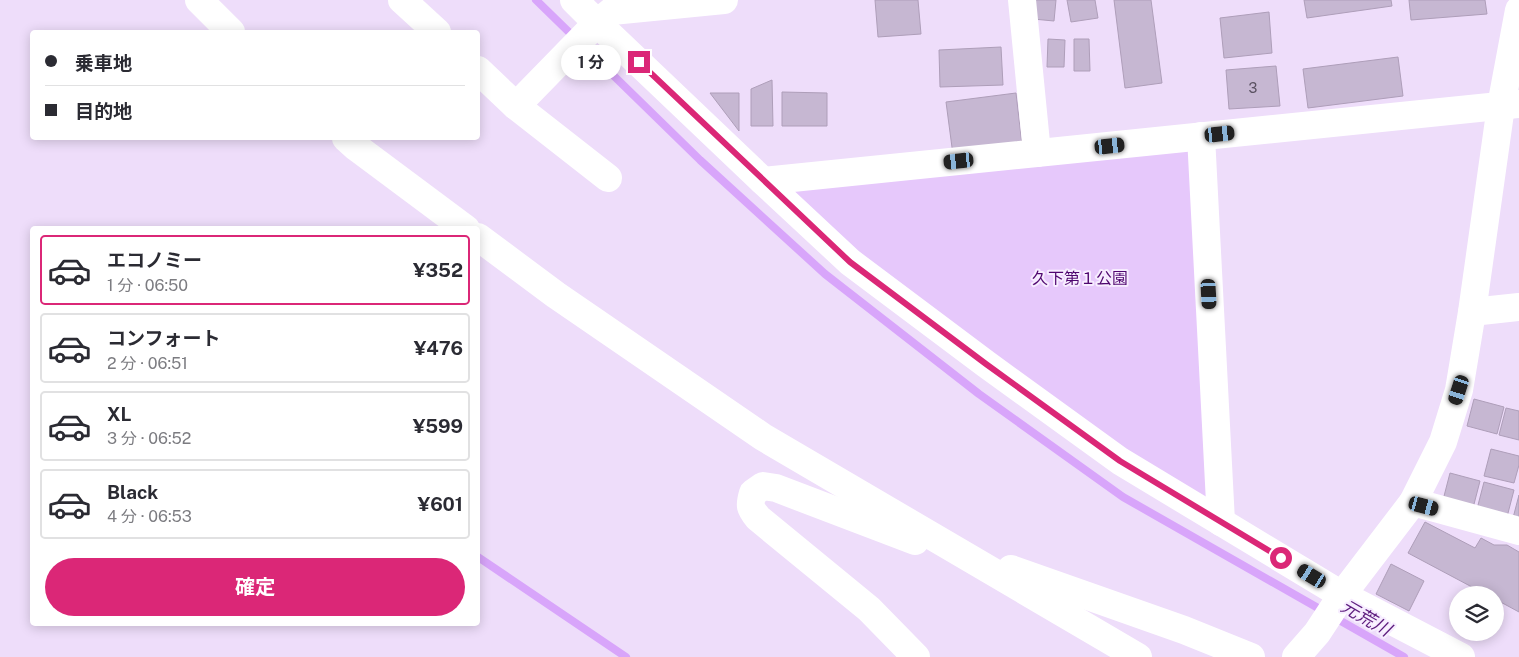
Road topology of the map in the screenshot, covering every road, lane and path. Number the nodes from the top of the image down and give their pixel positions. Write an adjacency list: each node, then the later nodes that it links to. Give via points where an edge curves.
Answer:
1 (199, 0): 8 (street)
2 (402, 0): 9 (street)
3 (574, 0): 7 (street)
4 (724, 0): 7 (street, via 612,11)
5 (1022, 0): 15 (street)
6 (1519, 10): 11 (street)
7 (593, 27): 12 (street); 17 (street)
8 (229, 30)
9 (435, 30)
10 (480, 72): 12 (street)
11 (1510, 105): 13 (street); 21 (street)
12 (516, 106): 16 (street)
13 (1201, 136): 15 (street); 23 (street)
14 (348, 140): 18 (street)
15 (1037, 153): 17 (street)
16 (608, 178)
17 (763, 182): 23 (street, via 850,262 978,358 1120,461)
18 (462, 226)
19 (480, 238): 25 (street, via 556,295 763,437)
20 (1519, 307): 21 (street)
21 (1472, 312): 22 (street, via 1459,390 1443,442)
22 (1413, 502): 24 (street); 26 (street)
23 (1221, 522): 26 (street)
24 (1519, 531)
25 (967, 557): 27 (street, via 904,537 776,488 763,486 752,493 750,509 758,518 869,609); 28 (street); 29 (street, via 1010,568)
26 (1340, 598): 30 (street); 31 (street)
27 (916, 657)
28 (1138, 657)
29 (1252, 657)
30 (1296, 657)
31 (1461, 657)

